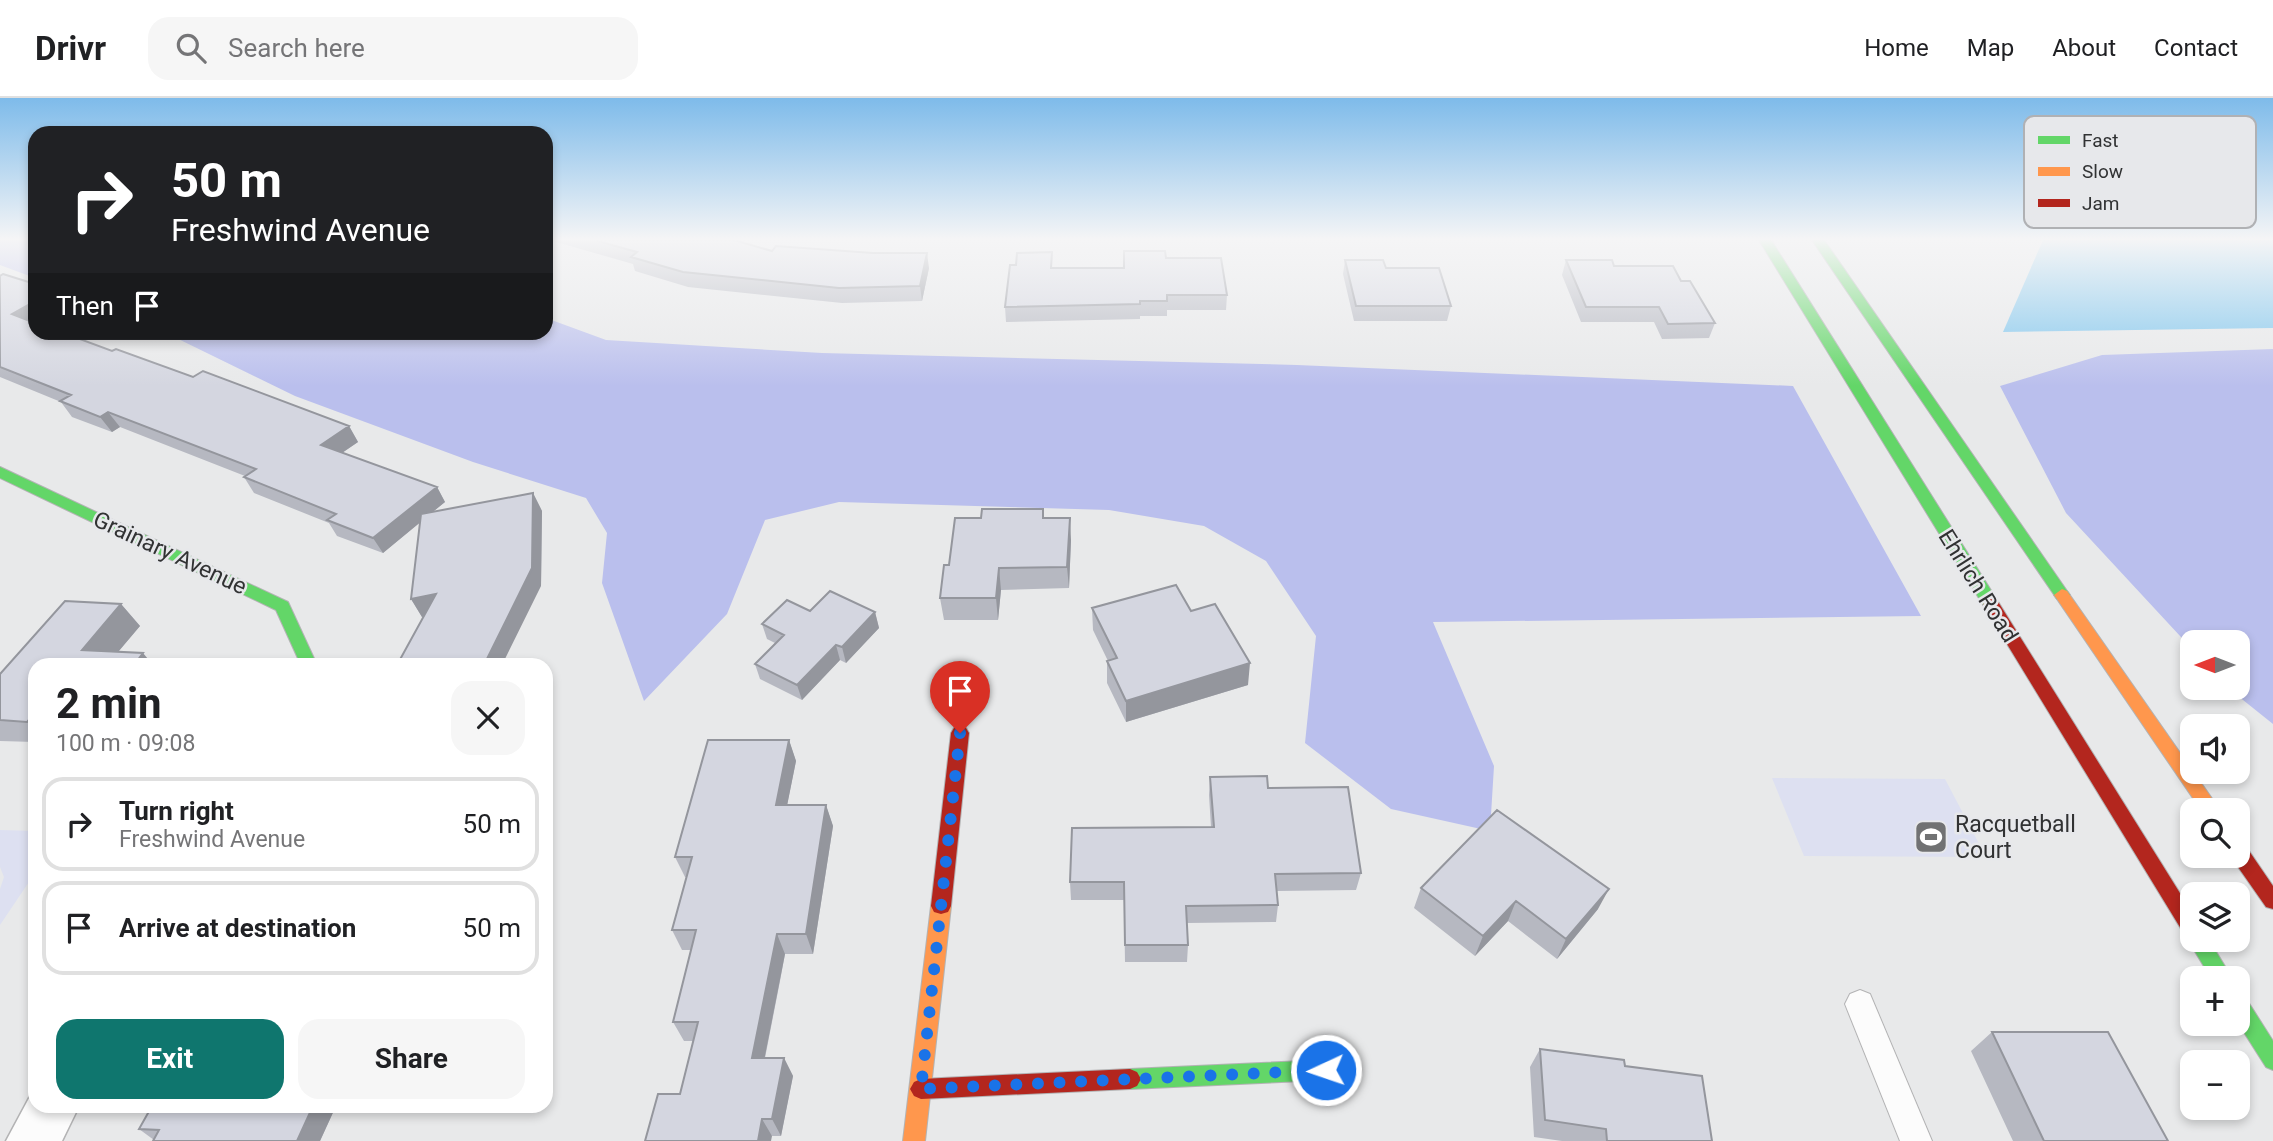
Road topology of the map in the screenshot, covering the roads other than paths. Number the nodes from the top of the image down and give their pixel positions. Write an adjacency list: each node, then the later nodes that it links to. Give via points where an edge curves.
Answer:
1 (1795, 289): 9 (main road, Ehrlich Road)
2 (1852, 289): 6 (main road)
3 (0, 472): 4 (main road, Grainary Avenue, via 282,606)
4 (306, 658)
5 (960, 733): 14 (main road)
6 (2203, 798)
7 (2250, 867): 8 (main road)
8 (2273, 901)
9 (2180, 910)
10 (1860, 1004): 18 (lane)
11 (2250, 1023): 12 (main road)
12 (2273, 1060)
13 (1326, 1070): 14 (main road)
14 (921, 1089): 17 (main road)
15 (49, 1113): 16 (street)
16 (33, 1141)
17 (914, 1141)
18 (1916, 1141)

